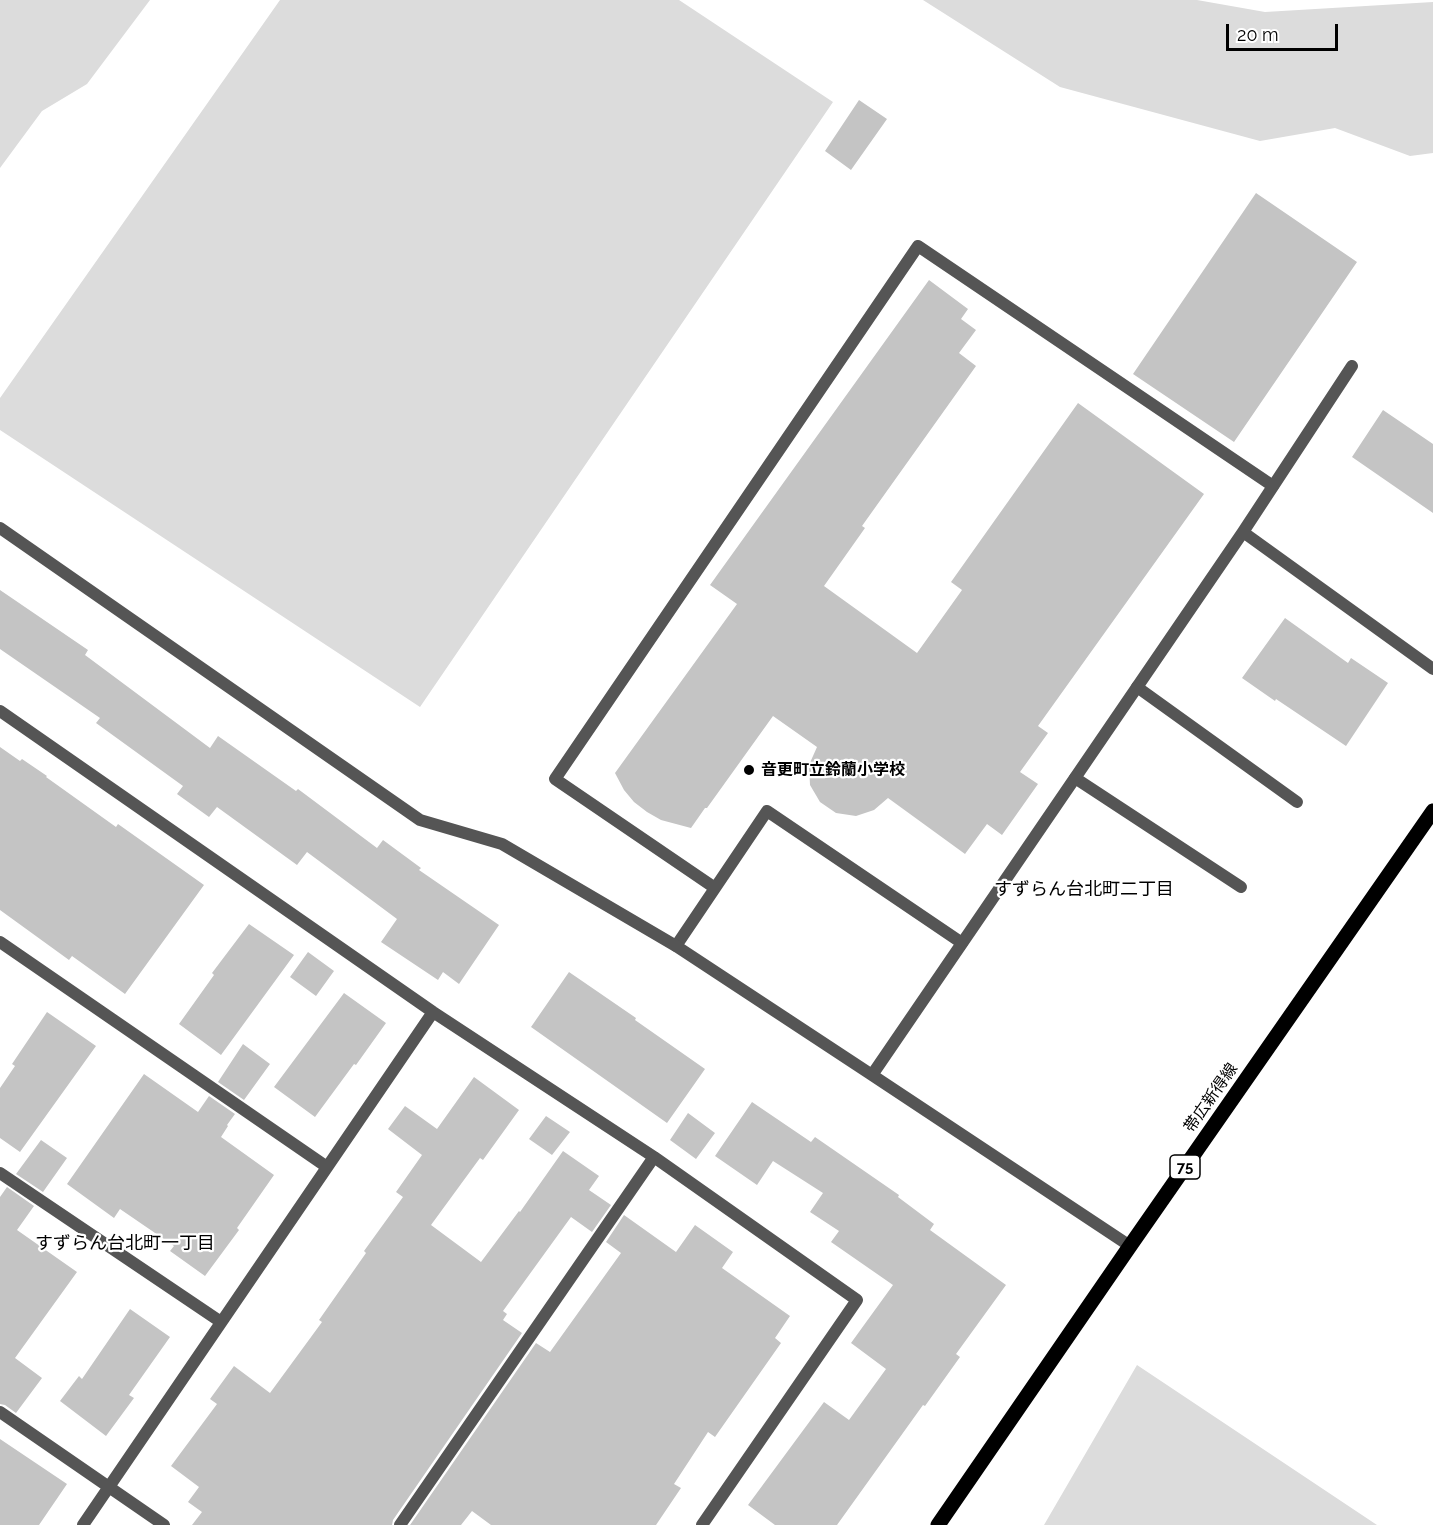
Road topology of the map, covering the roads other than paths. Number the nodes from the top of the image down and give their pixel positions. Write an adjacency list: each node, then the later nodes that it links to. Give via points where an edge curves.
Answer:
1 (1352, 366): 2 (street)
2 (1273, 486): 4 (street); 12 (street, via 918,246 555,779)
3 (0, 528): 15 (street, via 420,820 502,844)
4 (1243, 532): 5 (street); 6 (street)
5 (1433, 669)
6 (1137, 687): 8 (street); 9 (street)
7 (0, 711): 16 (street)
8 (1075, 778): 11 (street); 14 (street)
9 (1298, 802)
10 (1433, 811): 21 (main road, 帯広新得線 / 75)
11 (1241, 887)
12 (715, 888): 14 (street, via 767,811); 15 (street)
13 (0, 942): 19 (street)
14 (962, 943): 17 (street)
15 (676, 946): 17 (street)
16 (433, 1012): 18 (street); 19 (street)
17 (872, 1075): 21 (street)
18 (654, 1158): 27 (street); 28 (street, via 857,1300)
19 (327, 1167): 22 (street)
20 (0, 1173): 22 (street)
21 (1130, 1246): 29 (main road, 帯広新得線 / 75)
22 (221, 1322): 24 (street)
23 (0, 1412): 24 (street)
24 (109, 1486): 25 (street); 26 (street)
25 (82, 1525)
26 (164, 1525)
27 (400, 1525)
28 (702, 1525)
29 (938, 1525)

